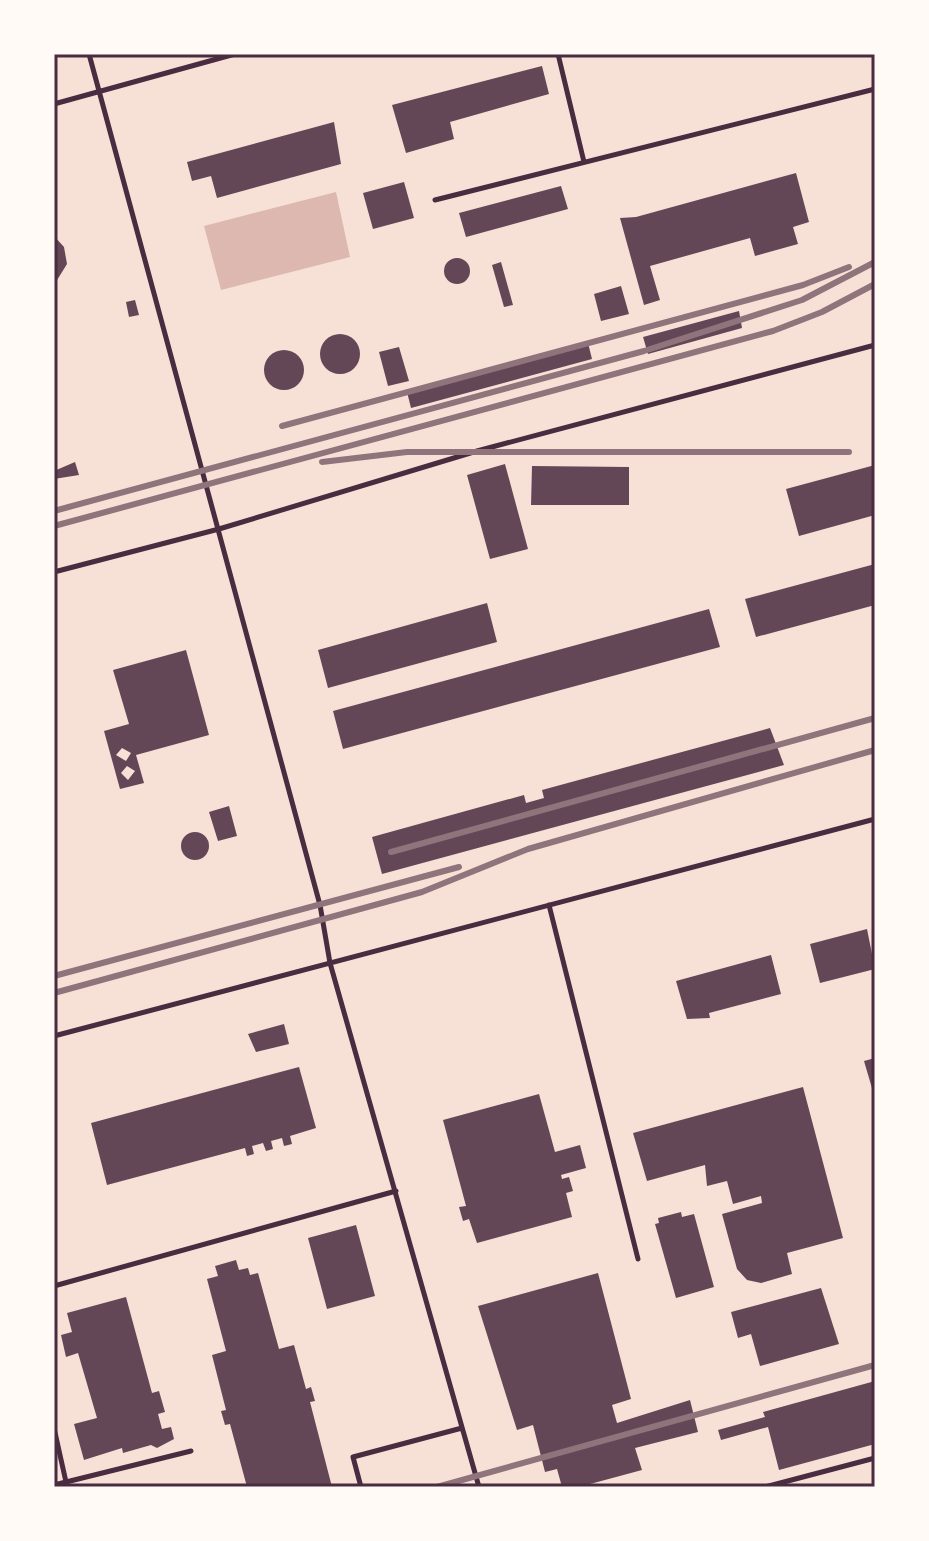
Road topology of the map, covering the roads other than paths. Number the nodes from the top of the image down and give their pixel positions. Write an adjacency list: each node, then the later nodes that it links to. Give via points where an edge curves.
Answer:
1 (89, 54): 5 (lane)
2 (235, 54): 5 (lane)
3 (558, 54): 7 (lane)
4 (875, 89): 7 (lane)
5 (99, 93): 6 (lane); 10 (lane)
6 (54, 104)
7 (584, 162): 8 (lane)
8 (435, 200)
9 (875, 345): 10 (lane, via 477,451)
10 (219, 529): 11 (lane); 14 (lane, via 320,905)
11 (54, 572)
12 (875, 819): 13 (lane)
13 (549, 905): 14 (lane); 17 (lane)
14 (330, 963): 15 (lane); 16 (lane)
15 (54, 1036)
16 (396, 1191): 18 (lane); 20 (lane)
17 (638, 1259)
18 (54, 1286)
19 (54, 1428): 23 (lane)
20 (462, 1428): 25 (lane, via 353,1457); 26 (lane)
21 (191, 1451): 23 (lane)
22 (875, 1458): 27 (lane)
23 (66, 1482): 24 (lane)
24 (54, 1485)
25 (361, 1487)
26 (479, 1487)
27 (765, 1487)

